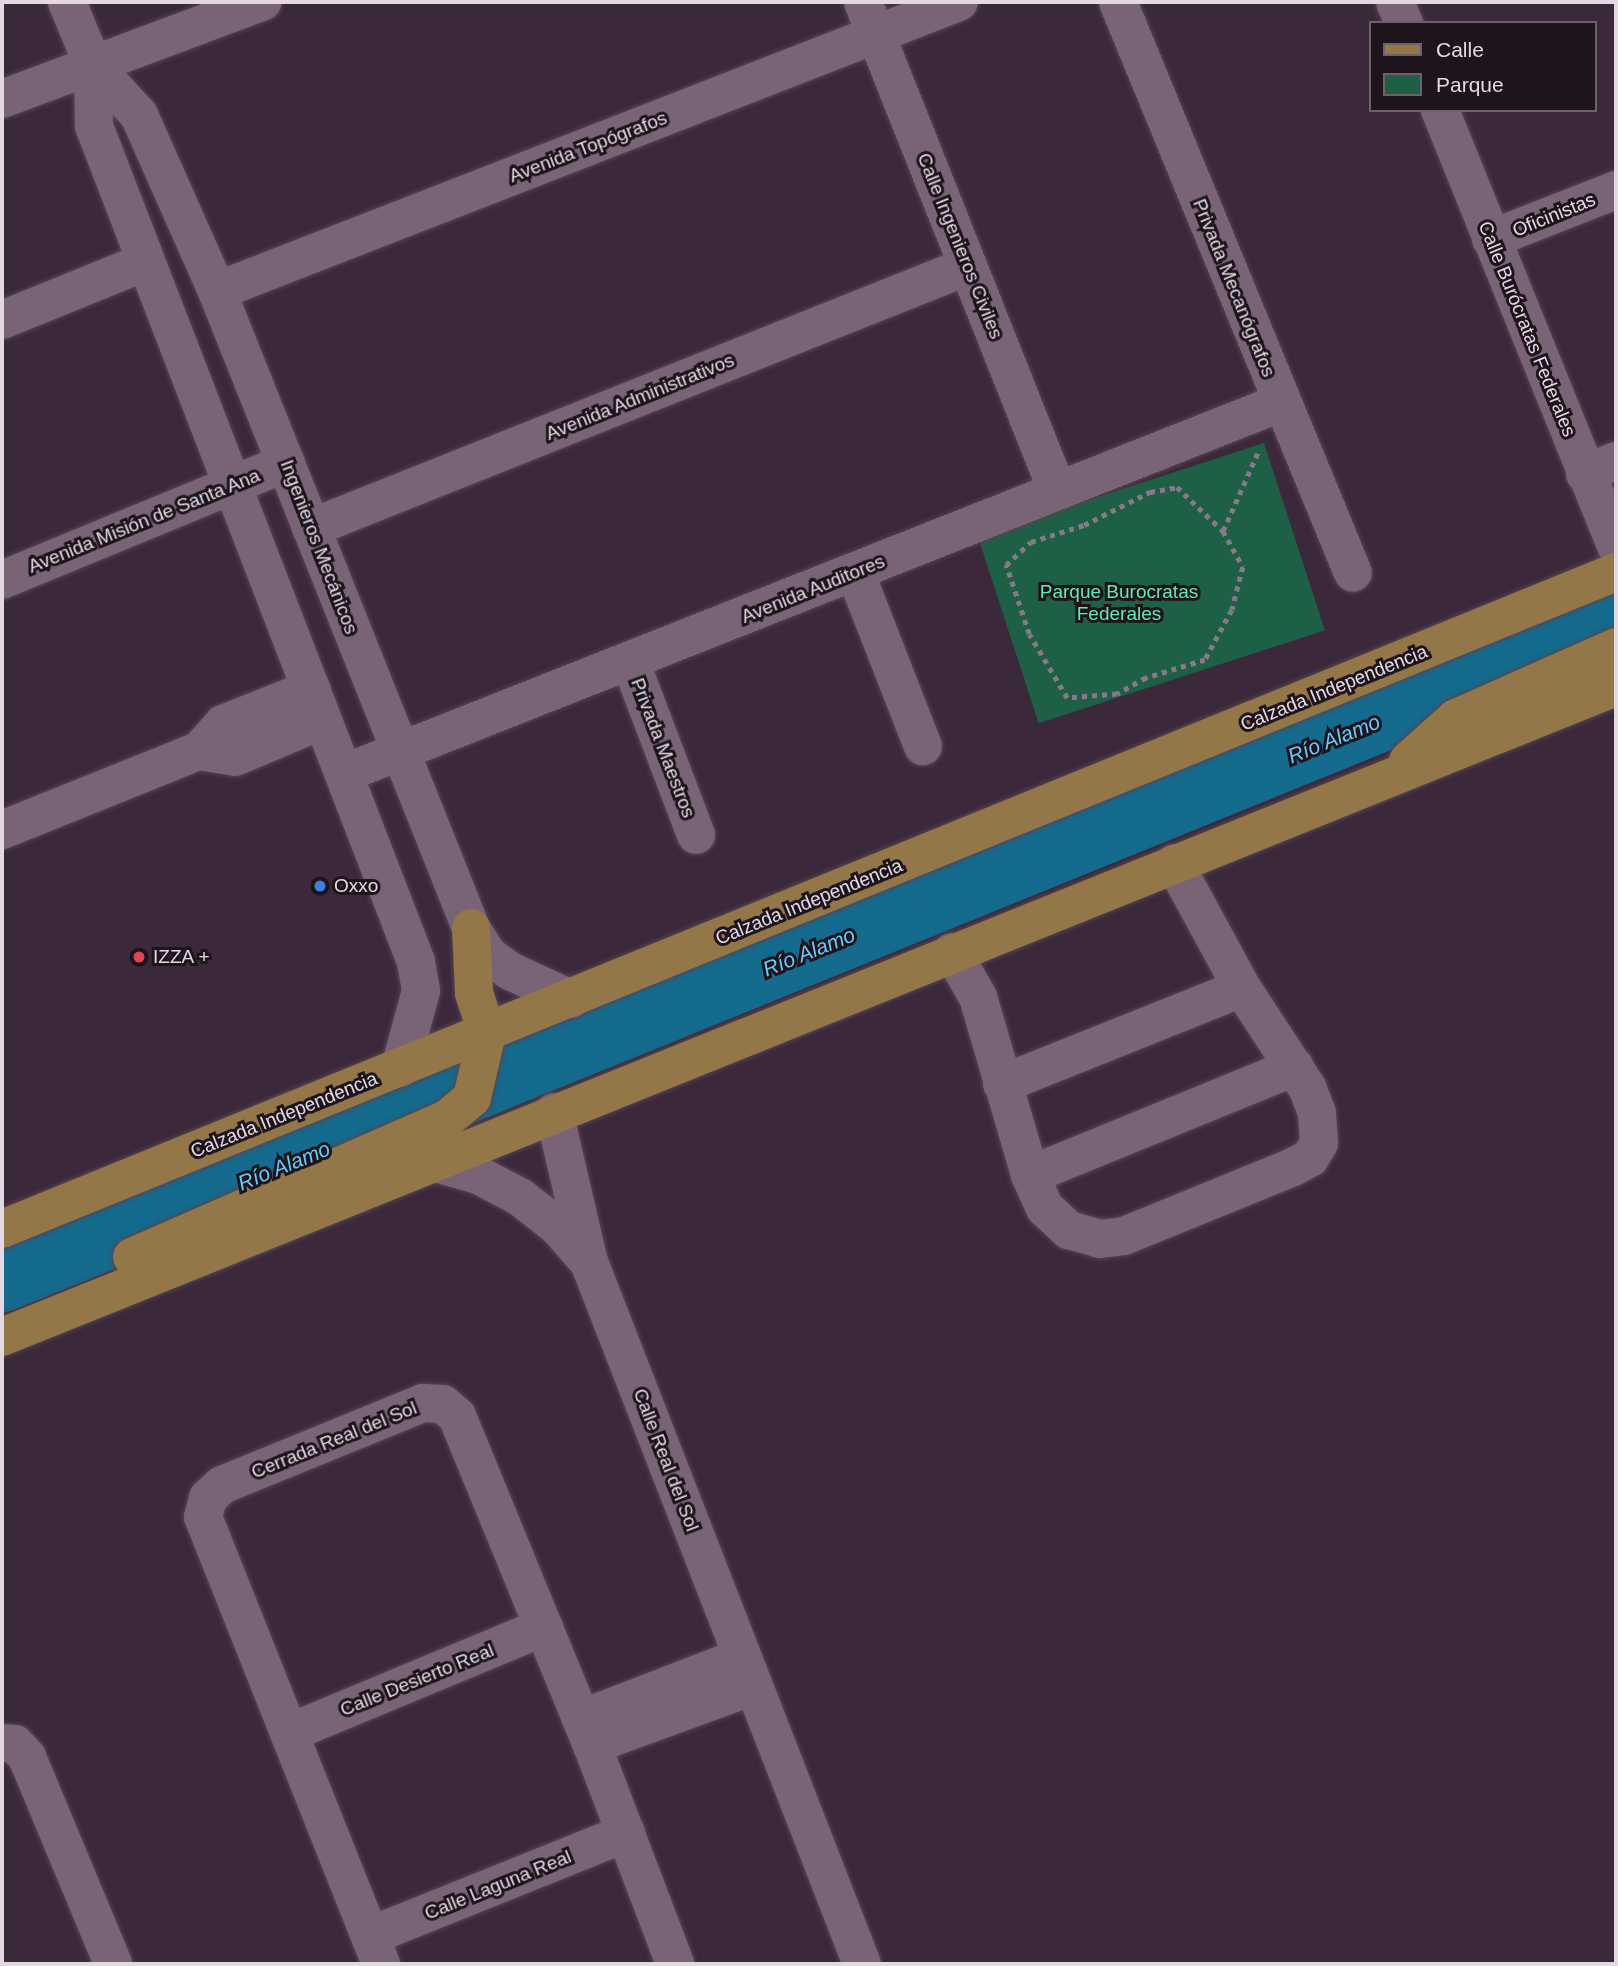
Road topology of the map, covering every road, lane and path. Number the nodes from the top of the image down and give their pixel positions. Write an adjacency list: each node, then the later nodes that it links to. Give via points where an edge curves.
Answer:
1 (67, 2): 8 (street, Ingenieros Mecánicos)
2 (262, 2): 8 (street)
3 (958, 2): 6 (street, Avenida Topógrafos)
4 (1118, 2): 17 (street, Privada Mecanógrafos)
5 (1395, 2): 7 (street)
6 (869, 18): 14 (street, Calle Ingenieros Civiles); 15 (street, Avenida Topógrafos)
7 (1403, 21)
8 (93, 65): 9 (street); 13 (street, Ingenieros Mecánicos, via 94,126); 15 (street, Ingenieros Mecánicos, via 139,115)
9 (2, 99)
10 (1441, 112): 12 (street, Calle Burócratas Federales)
11 (1616, 190): 12 (street, Oficinistas)
12 (1491, 239): 19 (street, Calle Burócratas Federales)
13 (145, 262): 16 (street); 20 (street, Ingenieros Mecánicos)
14 (968, 266): 21 (street, Calle Ingenieros Civiles); 22 (street, Avenida Administrativos)
15 (217, 291): 18 (street, Ingenieros Mecánicos)
16 (2, 320)
17 (1280, 403): 21 (street, Avenida Auditores); 23 (path); 27 (street, Privada Mecanógrafos)
18 (286, 463): 20 (street, Avenida Misión de Santa Ana); 22 (street, Ingenieros Mecánicos)
19 (1600, 467): 24 (street, Calle Burócratas Federales)
20 (233, 484): 28 (street, Avenida Misión de Santa Ana); 32 (street, Ingenieros Mecánicos)
21 (1057, 491): 25 (street, Avenida Auditores)
22 (311, 528): 34 (street, Ingenieros Mecánicos)
23 (1223, 531): 23 (path, via 1243,567 1232,610 1205,660 1146,678 1116,694 1067,698 1029,634 1006,565 1031,542 1084,525 1150,492 1177,488)
24 (1616, 546)
25 (855, 572): 30 (street, Avenida Auditores); 33 (street)
26 (1616, 572): 43 (main road, Calzada Independencia)
27 (1353, 573)
28 (2, 580)
29 (1616, 647): 36 (main road, via 1456,718)
30 (630, 661): 34 (street, Avenida Auditores); 38 (street, Privada Maestros)
31 (1616, 687): 36 (main road)
32 (317, 705): 35 (street, Ingenieros Mecánicos); 37 (street, via 223,724 199,751)
33 (923, 746)
34 (400, 752): 35 (street, Avenida Auditores); 40 (street, Ingenieros Mecánicos)
35 (345, 773): 46 (street, Ingenieros Mecánicos, via 416,962 421,991)
36 (1391, 777): 39 (main road)
37 (2, 830)
38 (696, 835)
39 (1174, 863): 41 (main road); 42 (street)
40 (471, 928): 43 (street, Ingenieros Mecánicos, via 488,955 510,971); 44 (main road, via 474,993)
41 (952, 952): 47 (street, via 978,997); 48 (main road)
42 (1242, 989): 45 (street); 47 (street)
43 (571, 999): 44 (main road, Calzada Independencia)
44 (487, 1033): 46 (main road, Calzada Independencia); 53 (main road, via 472,1098 448,1118 117,1263 84,1285)
45 (1295, 1067): 50 (street); 50 (street, via 1317,1113 1319,1143 1310,1158 1124,1236 1100,1239 1069,1230 1045,1208)
46 (400, 1068): 51 (main road, Calzada Independencia)
47 (1002, 1084): 50 (street)
48 (554, 1112): 49 (main road); 52 (street, Calle Real del Sol)
49 (432, 1162): 52 (street, Calle Real del Sol, via 478,1175 520,1197 557,1226); 53 (main road)
50 (1030, 1175)
51 (2, 1230)
52 (589, 1262): 56 (street, Calle Real del Sol)
53 (60, 1314): 54 (main road)
54 (2, 1338)
55 (544, 1627): 57 (street, Cerrada Real del Sol); 58 (street, Calle Desierto Real); 58 (street, Cerrada Real del Sol, via 457,1416 443,1404 423,1403 222,1485 208,1498 203,1517)
56 (748, 1671): 57 (street); 64 (street, Calle Real del Sol)
57 (586, 1732): 60 (street, Cerrada Real del Sol)
58 (289, 1733): 61 (street, Cerrada Real del Sol)
59 (2, 1742): 62 (street, via 15,1744 27,1757)
60 (626, 1833): 61 (street, Calle Laguna Real); 63 (street, Cerrada Real del Sol)
61 (375, 1950)
62 (103, 1961)
63 (675, 1964)
64 (862, 1964)

